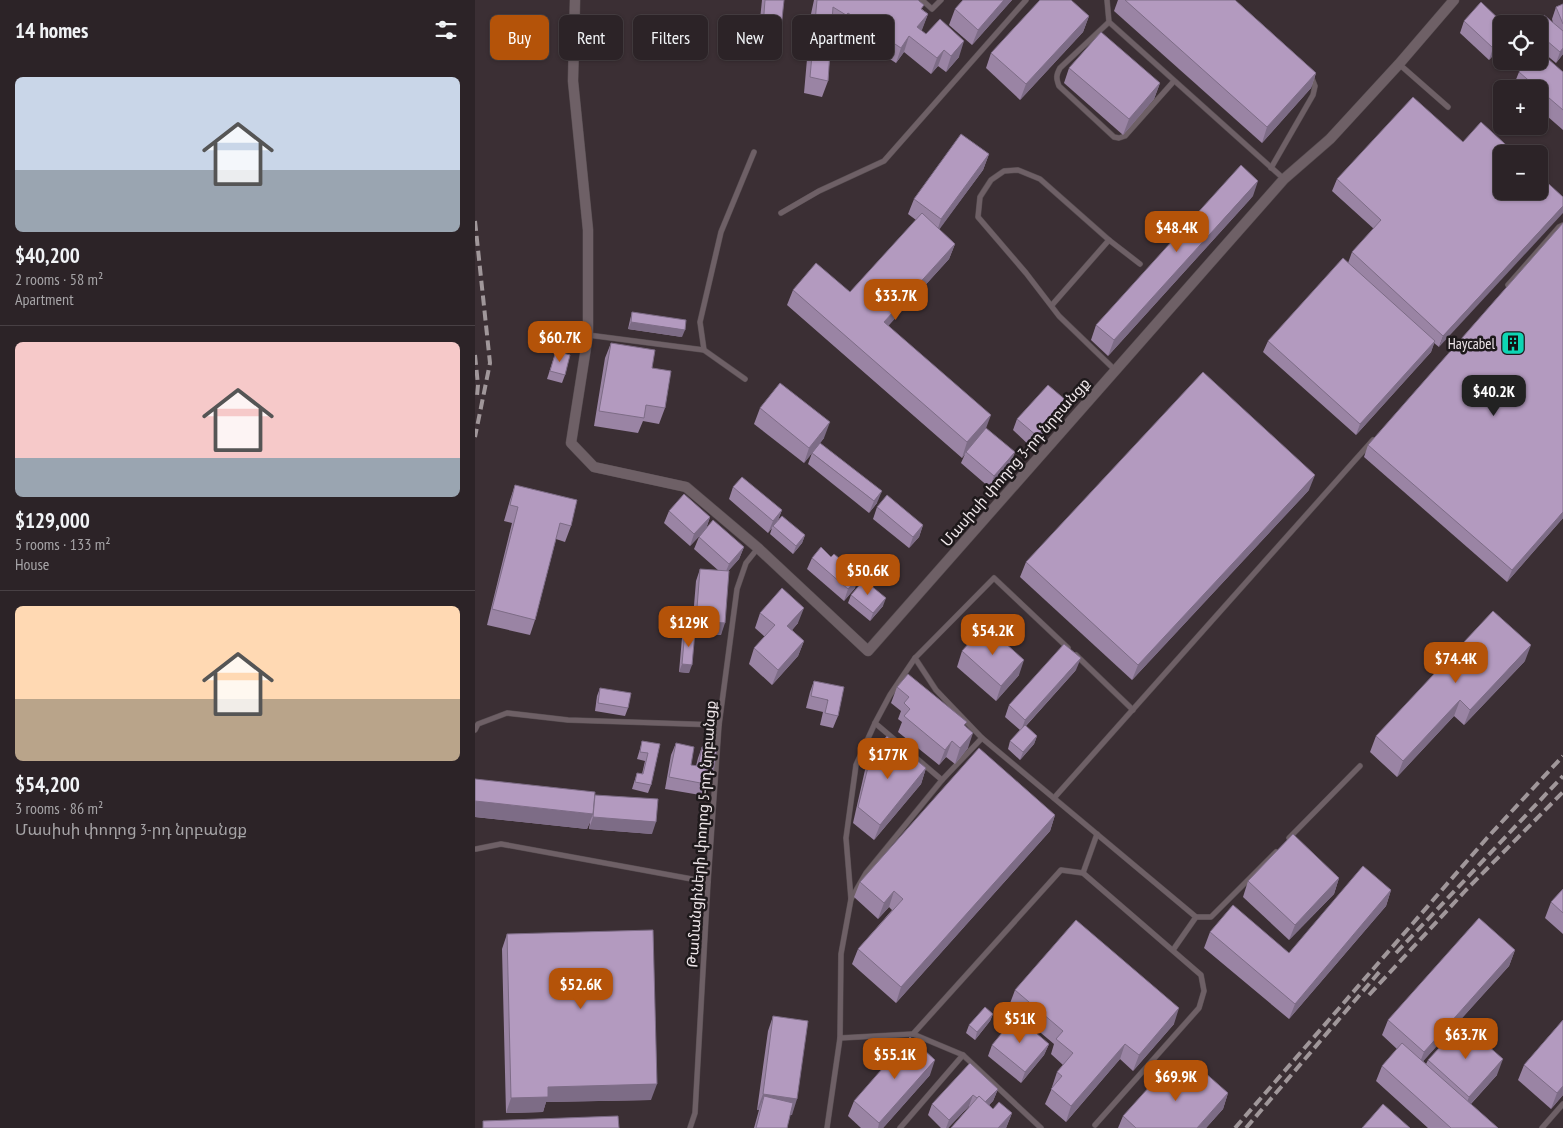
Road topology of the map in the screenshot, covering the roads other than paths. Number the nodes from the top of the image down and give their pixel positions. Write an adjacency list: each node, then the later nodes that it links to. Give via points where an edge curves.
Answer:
1 (575, 0): 21 (street, Մասիսի փողոց 3-րդ նրբանցք, via 573,81 588,230)
2 (922, 0): 3 (lane, via 932,9)
3 (941, 0)
4 (1026, 0): 15 (lane, via 884,161 819,191)
5 (1107, 0): 7 (lane)
6 (1454, 0): 8 (street, Մասիսի փողոց 3-րդ նրբանցք)
7 (1109, 22): 10 (lane); 10 (lane, via 1060,68 1056,79 1059,86 1114,137 1125,136)
8 (1399, 64): 11 (lane); 14 (street, Մասիսի փողոց 3-րդ նրբանցք, via 1330,139)
9 (1305, 70): 13 (lane, via 1312,76 1313,95)
10 (1173, 80): 13 (lane)
11 (1448, 107)
12 (754, 152): 22 (lane, via 721,232 700,322)
13 (1271, 168): 14 (lane)
14 (1284, 179): 23 (street, Մասիսի փողոց 3-րդ նրբանցք)
15 (781, 213)
16 (1563, 225): 19 (lane)
17 (1109, 240): 18 (lane); 20 (lane); 20 (lane, via 1040,179 1018,170 1004,171 991,180 980,197 978,217)
18 (1140, 264)
19 (1502, 292)
20 (1052, 305): 23 (lane, via 1059,316)
21 (588, 335): 22 (lane); 26 (street, Մասիսի փողոց 3-րդ նրբանցք, via 571,443 594,467 686,487)
22 (704, 350): 24 (lane)
23 (1115, 370): 26 (street, Մասիսի փողոց 3-րդ նրբանցք, via 868,651)
24 (745, 379)
25 (1378, 433): 28 (lane)
26 (758, 548): 30 (lane, Թամանցիների փողոց 5-րդ նրբանցք, via 746,564 737,589)
27 (915, 658): 28 (lane, via 994,578); 29 (lane); 32 (lane, via 936,690)
28 (1133, 710): 35 (lane)
29 (875, 723): 34 (lane); 42 (lane, via 857,766 846,838)
30 (719, 724): 31 (lane, via 568,720 507,714 478,724); 41 (lane, Թամանցիների փողոց 5-րդ նրբանցք)
31 (475, 730)
32 (982, 738): 34 (lane); 35 (lane)
33 (1360, 766): 37 (lane)
34 (942, 780): 42 (lane, via 866,874)
35 (1054, 798): 36 (lane)
36 (1097, 834): 40 (lane); 43 (lane)
37 (1285, 843)
38 (476, 849): 41 (lane, via 501,844)
39 (1278, 850): 43 (lane, via 1211,917)
40 (1083, 873): 44 (lane); 45 (lane, via 1061,870)
41 (708, 882): 50 (lane, Թամանցիների փողոց 5-րդ նրբանցք, via 695,1113)
42 (851, 899): 46 (lane, via 841,954)
43 (1196, 917): 44 (lane)
44 (1173, 950): 49 (lane, via 1201,975 1204,991 1199,1008)
45 (913, 1034): 46 (lane); 47 (lane)
46 (840, 1038): 51 (lane)
47 (963, 1055): 52 (lane); 53 (lane)
48 (1563, 1104): 54 (lane)
49 (1095, 1125)
50 (691, 1128)
51 (827, 1128)
52 (900, 1128)
53 (1041, 1128)
54 (1542, 1128)

